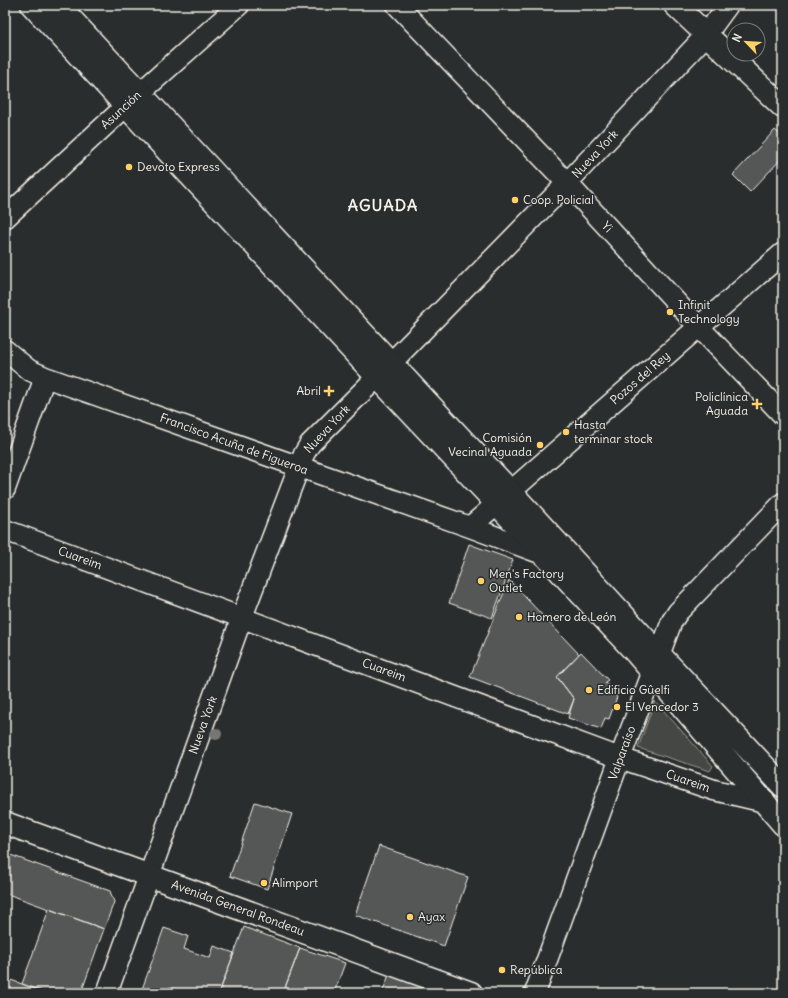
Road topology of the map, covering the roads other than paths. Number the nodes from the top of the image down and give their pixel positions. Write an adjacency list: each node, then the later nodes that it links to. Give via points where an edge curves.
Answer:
1 (32, 5): 8 (main road)
2 (58, 5): 8 (main road)
3 (239, 5): 8 (street, Asunción)
4 (397, 5): 10 (street, Yi)
5 (674, 5): 7 (main road)
6 (728, 5): 7 (street, Nueva York)
7 (706, 35): 9 (main road); 10 (street, Nueva York)
8 (133, 100): 11 (street, Asunción); 15 (main road)
9 (783, 107)
10 (567, 184): 13 (street, Yi); 15 (street, Nueva York)
11 (5, 218)
12 (783, 253): 13 (street, Pozos del Rey)
13 (699, 326): 17 (street, Yi); 20 (street, Pozos del Rey)
14 (5, 350): 16 (street, Francisco Acuña de Figueroa, via 29,370)
15 (384, 370): 18 (street, Nueva York, via 310,444); 20 (main road)
16 (45, 377): 18 (street, Francisco Acuña de Figueroa); 19 (street)
17 (783, 415)
18 (298, 467): 22 (street, Francisco Acuña de Figueroa); 25 (street, Nueva York)
19 (5, 489)
20 (504, 498): 22 (street); 24 (main road); 26 (main road)
21 (783, 503): 26 (street, Valparaíso, via 678,612)
22 (470, 527): 24 (street, Francisco Acuña de Figueroa)
23 (5, 530): 25 (street, Cuareim)
24 (545, 555): 26 (main road)
25 (242, 617): 27 (street, Cuareim); 32 (street, Nueva York)
26 (656, 663): 27 (street, Valparaíso); 28 (main road); 29 (main road)
27 (620, 758): 29 (street, Cuareim, via 714,790); 35 (street, Valparaíso)
28 (783, 786)
29 (765, 802): 31 (main road)
30 (5, 823): 32 (main road, Avenida General Rondeau)
31 (783, 824)
32 (149, 876): 33 (street, Nueva York); 34 (main road, Avenida General Rondeau)
33 (107, 993)
34 (471, 993)
35 (536, 993)

